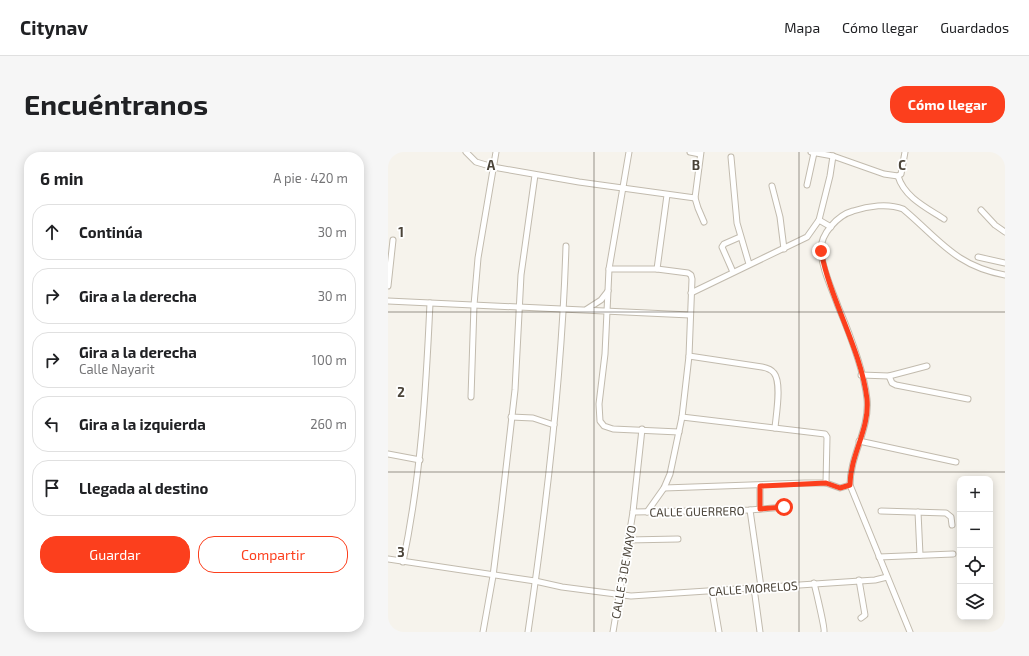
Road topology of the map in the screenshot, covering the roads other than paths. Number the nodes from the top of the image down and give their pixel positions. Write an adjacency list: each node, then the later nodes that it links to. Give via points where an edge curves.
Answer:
1 (466, 152): 10 (street, via 476,162)
2 (496, 152): 10 (street)
3 (629, 152): 15 (street)
4 (690, 152): 7 (street)
5 (812, 152): 8 (street); 13 (street)
6 (905, 152): 12 (street)
7 (700, 153): 17 (street)
8 (833, 156): 12 (street, via 884,174); 21 (street)
9 (731, 157): 23 (street)
10 (493, 167): 11 (street); 39 (street, via 478,258)
11 (535, 175): 15 (street); 40 (street)
12 (898, 176): 19 (street, via 904,189 921,204)
13 (807, 185)
14 (772, 186): 26 (street, via 781,222)
15 (623, 189): 16 (street); 30 (street)
16 (666, 195): 17 (street); 31 (street)
17 (695, 198): 20 (street)
18 (981, 210): 22 (street)
19 (944, 218)
20 (704, 222)
21 (826, 224): 26 (street); 33 (street, via 858,209 896,206 903,209 954,255 971,266); 47 (street, via 821,242 823,262)
22 (1005, 232)
23 (740, 237): 29 (street); 32 (street, via 722,247)
24 (392, 240): 34 (street)
25 (566, 246): 41 (street)
26 (784, 249): 29 (street)
27 (978, 257): 28 (street)
28 (1005, 263)
29 (749, 264): 32 (street)
30 (609, 269): 31 (street); 35 (street)
31 (656, 269): 36 (street, via 691,275)
32 (733, 272): 36 (street)
33 (1005, 275)
34 (388, 286)
35 (608, 291): 42 (street, via 601,300); 43 (street)
36 (691, 292): 44 (street)
37 (388, 301): 38 (street)
38 (430, 303): 39 (street); 59 (street)
39 (474, 305): 40 (street); 49 (street)
40 (519, 307): 41 (street); 51 (street, via 515,390)
41 (564, 309): 42 (street); 53 (street)
42 (586, 310): 43 (street)
43 (607, 312): 44 (street); 55 (street, via 599,404 600,421 608,428)
44 (690, 315): 45 (street)
45 (689, 356): 52 (street); 54 (street, via 762,367 772,371 778,386)
46 (927, 366): 48 (street)
47 (862, 375): 48 (street); 57 (street, via 867,408)
48 (889, 376): 50 (street, via 896,386)
49 (471, 397)
50 (968, 399)
51 (511, 417): 53 (street, via 533,418); 80 (street)
52 (682, 417): 54 (street); 56 (street)
53 (554, 425): 83 (street)
54 (775, 428): 61 (street, via 826,435)
55 (642, 429): 56 (street); 69 (street, CALLE 3 DE MAYO)
56 (679, 432): 64 (street, via 670,474)
57 (859, 441): 60 (street); 62 (street)
58 (388, 454): 59 (street)
59 (420, 460): 79 (street)
60 (956, 462)
61 (826, 483): 62 (street, via 840,488); 63 (street)
62 (849, 485): 77 (street)
63 (760, 486): 64 (street); 66 (street)
64 (664, 488): 70 (street)
65 (784, 507): 66 (street, CALLE GUERRERO)
66 (760, 509): 67 (street, CALLE GUERRERO)
67 (750, 510): 70 (street, CALLE GUERRERO); 85 (street)
68 (881, 511): 71 (street)
69 (633, 512): 70 (street, CALLE GUERRERO); 74 (street, CALLE 3 DE MAYO)
70 (647, 512)
71 (918, 512): 72 (street, via 947,513 951,517); 76 (street)
72 (952, 525)
73 (678, 539): 74 (street)
74 (628, 540): 88 (street, CALLE 3 DE MAYO)
75 (953, 554): 76 (street)
76 (920, 555): 77 (street)
77 (879, 557): 81 (street)
78 (388, 559): 79 (street, CALLE MORELOS)
79 (403, 562): 80 (street, CALLE MORELOS)
80 (493, 576): 83 (street, CALLE MORELOS); 90 (street)
81 (886, 577): 82 (street, CALLE MORELOS); 96 (street)
82 (860, 580): 84 (street, CALLE MORELOS); 89 (street, via 865,615)
83 (536, 581): 88 (street, CALLE MORELOS); 91 (street)
84 (814, 583): 85 (street, CALLE MORELOS); 95 (street, via 825,626)
85 (761, 587): 86 (street, CALLE MORELOS)
86 (754, 588): 87 (street, CALLE MORELOS); 94 (street)
87 (712, 591): 88 (street, CALLE MORELOS, via 643,596); 93 (street)
88 (619, 595): 92 (street, CALLE 3 DE MAYO)
89 (860, 618)
90 (483, 632)
91 (528, 632)
92 (613, 632)
93 (719, 632)
94 (760, 632)
95 (824, 632)
96 (910, 632)

